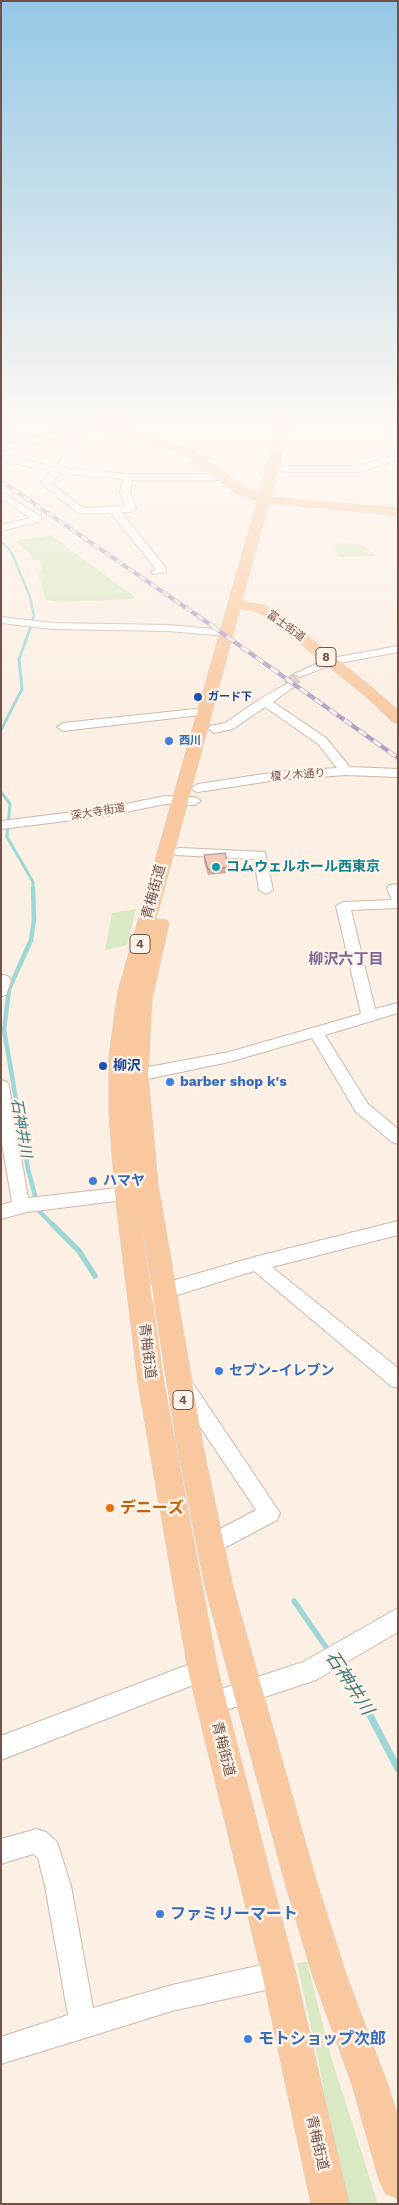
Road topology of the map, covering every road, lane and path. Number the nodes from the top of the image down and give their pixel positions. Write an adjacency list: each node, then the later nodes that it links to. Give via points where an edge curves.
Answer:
1 (18, 524): 4 (street)
2 (125, 524): 5 (street, via 162,570)
3 (263, 524): 6 (main road, 青梅街道 / 4)
4 (1, 528)
5 (156, 572)
6 (241, 605): 8 (main road, 青梅街道 / 4); 10 (main road, 富士街道 / 8, via 273,615); 15 (main road, 青梅街道 / 4)
7 (1, 620): 8 (street, via 53,626 168,628)
8 (227, 633): 15 (main road, 青梅街道 / 4)
9 (398, 650): 10 (street)
10 (331, 661): 11 (street); 14 (main road, 富士街道 / 8)
11 (300, 674)
12 (288, 686): 13 (street)
13 (264, 701): 15 (street, via 229,726); 17 (street, via 322,741)
14 (398, 719)
15 (209, 721): 16 (street); 19 (main road, 青梅街道 / 4)
16 (63, 727)
17 (346, 771): 18 (street, 榎ノ木通り); 19 (street, 榎ノ木通り, via 277,776)
18 (398, 773)
19 (191, 796): 20 (street, 深大寺街道, via 106,812); 21 (main road, 青梅街道 / 4); 32 (main road, 青梅街道 / 4, via 137,958 124,1016 119,1056)
20 (6, 824)
21 (180, 852): 23 (street, via 260,855); 29 (main road, 青梅街道 / 4, via 142,999)
22 (398, 888): 24 (street, via 394,888)
23 (266, 890)
24 (398, 899)
25 (398, 904): 27 (street, via 343,906)
26 (398, 1008): 27 (street)
27 (369, 1016): 28 (street)
28 (316, 1033): 29 (street, via 228,1057); 31 (street, via 362,1108)
29 (138, 1075): 37 (main road, 青梅街道 / 4)
30 (1, 1086): 33 (street)
31 (398, 1138)
32 (126, 1194): 33 (street); 37 (main road, 青梅街道 / 4)
33 (24, 1206): 34 (street)
34 (1, 1212)
35 (398, 1228): 36 (street)
36 (258, 1264): 37 (street); 39 (street)
37 (152, 1293): 38 (main road, 青梅街道 / 4); 42 (main road, 青梅街道 / 4, via 153,1392)
38 (179, 1379): 40 (main road, 青梅街道 / 4); 40 (street, via 270,1513)
39 (398, 1380)
40 (222, 1539): 43 (main road, 青梅街道 / 4, via 219,1586)
41 (398, 1619): 43 (street, via 308,1672)
42 (203, 1670): 44 (main road, 青梅街道 / 4); 45 (street)
43 (248, 1693): 44 (street); 50 (main road, 青梅街道 / 4, via 304,1892 370,2085)
44 (211, 1703): 47 (main road, 青梅街道 / 4)
45 (1, 1748)
46 (1, 1852): 48 (street, via 37,1840 48,1851 58,1886)
47 (279, 1974): 48 (street, via 172,1998); 51 (main road, 青梅街道 / 4)
48 (83, 2024): 49 (street)
49 (1, 2051)
50 (398, 2180)
51 (330, 2204)

